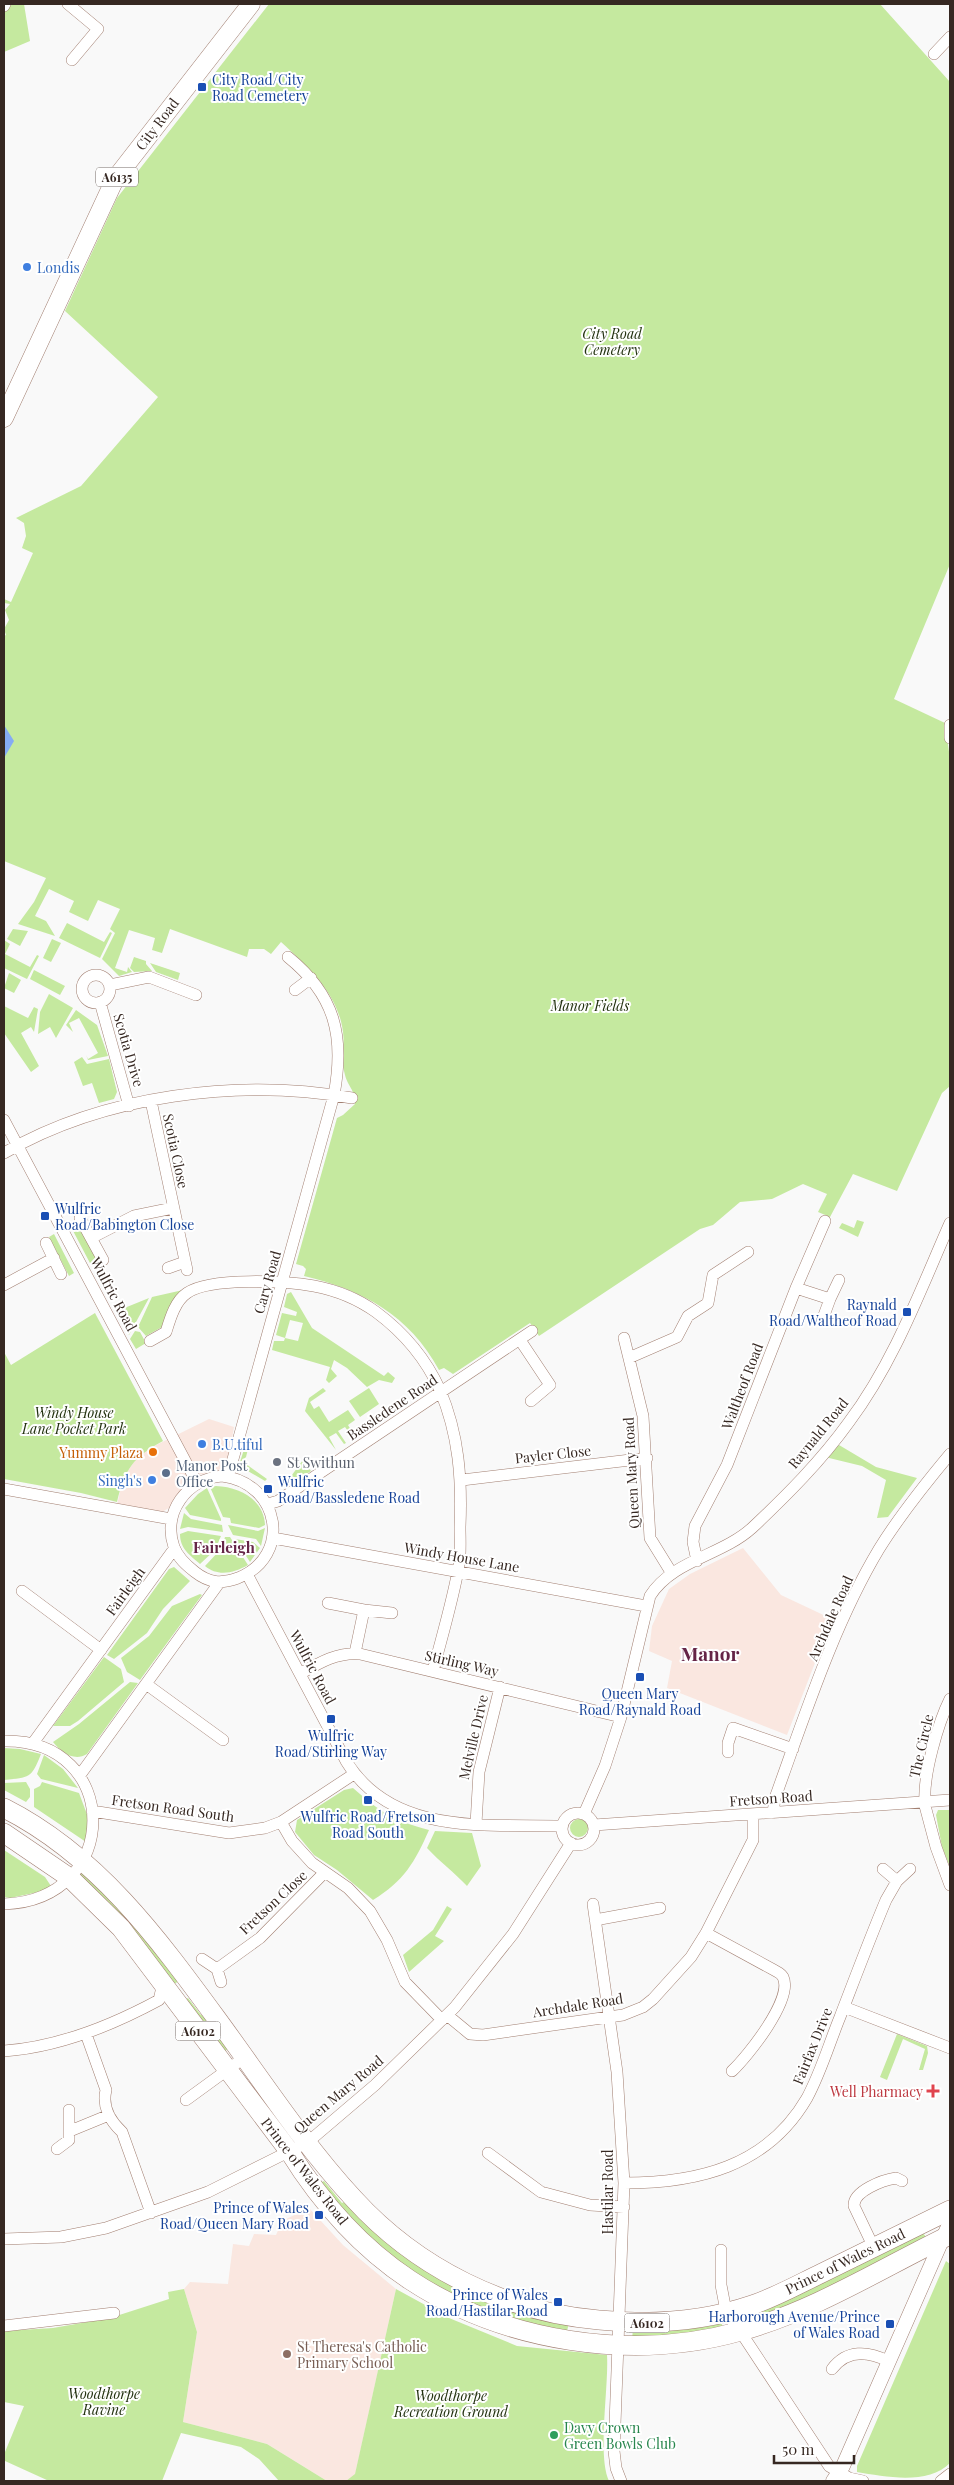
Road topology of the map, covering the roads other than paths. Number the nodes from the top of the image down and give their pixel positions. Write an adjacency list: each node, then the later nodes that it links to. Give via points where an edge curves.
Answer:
1 (68, 4): 5 (street, via 98,29)
2 (251, 4): 6 (main road, City Road / A6135, via 115,179)
3 (950, 36): 4 (street)
4 (934, 54)
5 (72, 60)
6 (4, 418)
7 (950, 725): 8 (street)
8 (950, 738)
9 (288, 957): 10 (street, Cary Road)
10 (310, 978): 12 (street); 15 (street, Cary Road, via 328,1003 335,1020 339,1064)
11 (110, 985): 13 (street, via 149,977); 14 (street, Scotia Drive, via 108,996); 14 (street, Scotia Drive, via 98,974 84,981 84,997 91,1002)
12 (295, 990)
13 (196, 994)
14 (100, 1002): 18 (street, Scotia Drive)
15 (334, 1095): 16 (street); 17 (street, via 278,1089 208,1092); 34 (street, Cary Road)
16 (352, 1098)
17 (151, 1101): 18 (street); 22 (street, Scotia Close)
18 (129, 1106): 20 (street, via 63,1126)
19 (4, 1120): 20 (street, Wulfric Road)
20 (18, 1146): 21 (street); 50 (street, Wulfric Road)
21 (4, 1153)
22 (173, 1208): 26 (street, Scotia Close, via 134,1216); 31 (street, Scotia Close, via 186,1266)
23 (80, 1218): 26 (street)
24 (825, 1221): 36 (street, Waltheof Road)
25 (950, 1223): 56 (street, Raynald Road, via 905,1328 850,1421 790,1492 747,1532)
26 (91, 1238): 30 (street)
27 (46, 1243): 29 (street)
28 (748, 1252): 43 (street, via 713,1275 708,1303 688,1316 677,1337)
29 (54, 1258): 32 (street); 35 (street)
30 (103, 1260)
31 (168, 1268)
32 (61, 1274)
33 (839, 1280): 37 (street)
34 (283, 1283): 41 (street, via 228,1282 200,1286 186,1293 175,1307 166,1332); 44 (street, via 335,1292 375,1312 410,1343); 48 (street, Cary Road)
35 (4, 1285)
36 (796, 1288): 37 (street); 56 (street, Waltheof Road, via 727,1465 695,1526 693,1542)
37 (830, 1299): 38 (street)
38 (823, 1318)
39 (532, 1331): 42 (street, Bassledene Road)
40 (624, 1338): 43 (street, Queen Mary Road)
41 (150, 1340)
42 (520, 1340): 44 (street, Bassledene Road); 45 (street, via 550,1385)
43 (630, 1357): 47 (street, Queen Mary Road, via 643,1416)
44 (441, 1393): 49 (street); 52 (street, Bassledene Road, via 278,1501)
45 (531, 1400)
46 (950, 1454): 77 (street, Archdale Road, via 893,1528 856,1591)
47 (647, 1458): 49 (street, Payler Close); 58 (street, Queen Mary Road, via 650,1538)
48 (228, 1477): 50 (street); 52 (street, via 251,1486)
49 (462, 1480): 57 (street)
50 (198, 1483): 53 (street, via 179,1501)
51 (4, 1489): 53 (street)
52 (268, 1504): 54 (street)
53 (172, 1519): 55 (street)
54 (273, 1538): 57 (street, Windy House Lane); 59 (street, via 261,1563)
55 (174, 1549): 60 (street, via 183,1563 204,1579); 66 (street, Fairleigh)
56 (697, 1561): 58 (street, Raynald Road)
57 (457, 1571): 63 (street, Windy House Lane); 68 (street)
58 (671, 1572): 63 (street, Raynald Road, via 656,1586)
59 (247, 1574): 60 (street); 69 (street, Wulfric Road)
60 (219, 1583): 70 (street)
61 (22, 1591): 66 (street)
62 (328, 1604): 64 (street)
63 (646, 1606): 73 (street)
64 (364, 1610): 65 (street); 67 (street)
65 (392, 1613)
66 (101, 1650): 76 (street, Fairleigh)
67 (355, 1653): 68 (street, Stirling Way); 69 (street, Stirling Way, via 345,1652)
68 (433, 1671): 71 (street, Stirling Way)
69 (300, 1674): 79 (street, Wulfric Road)
70 (146, 1684): 74 (street); 80 (street)
71 (500, 1687): 73 (street, Stirling Way); 89 (street, Melville Drive, via 479,1772)
72 (950, 1699): 82 (street, The Circle, via 932,1750)
73 (621, 1717): 86 (street, via 605,1766)
74 (223, 1740)
75 (4, 1741): 76 (street)
76 (33, 1743): 80 (street, via 63,1759)
77 (793, 1749): 78 (street, via 733,1728); 85 (street, Archdale Road, via 775,1798)
78 (728, 1752)
79 (354, 1774): 88 (street, Fretson Road South); 89 (street, via 372,1792 395,1807 420,1817)
80 (80, 1775): 84 (street)
81 (950, 1800): 82 (street, Fretson Road)
82 (925, 1802): 85 (street, Fretson Road); 100 (street, The Circle)
83 (4, 1808): 94 (highway, Prince of Wales Road / A6102, via 26,1819)
84 (92, 1811): 88 (street, Fretson Road South, via 229,1833 265,1828); 94 (street, via 90,1841)
85 (774, 1813): 87 (street, Fretson Road)
86 (584, 1814): 90 (street); 91 (street, via 570,1814)
87 (753, 1815): 90 (street, Fretson Road); 105 (street, Archdale Road, via 752,1840)
88 (281, 1822): 97 (street, Archdale Road, via 299,1851)
89 (476, 1824): 91 (street)
90 (594, 1825): 93 (street, via 589,1841)
91 (562, 1826): 93 (street, via 563,1834)
92 (4, 1833): 98 (highway, Prince of Wales Road / A6102)
93 (571, 1844): 112 (street, Queen Mary Road, via 513,1934)
94 (84, 1861): 98 (street); 116 (highway, Prince of Wales Road / A6102, via 142,1919)
95 (884, 1869): 99 (street)
96 (910, 1869): 99 (street, Fairfax Drive)
97 (324, 1873): 107 (street, Fretson Close, via 260,1938); 112 (street, Archdale Road, via 348,1888 370,1911 405,1982)
98 (70, 1878): 101 (street, via 46,1895 18,1904); 109 (highway, Prince of Wales Road / A6102, via 121,1928)
99 (897, 1882): 110 (street, Fairfax Drive, via 878,1918)
100 (950, 1885)
101 (4, 1904)
102 (593, 1904): 104 (street, Hastilar Road)
103 (660, 1908): 104 (street)
104 (595, 1920): 111 (street, Hastilar Road)
105 (706, 1933): 111 (street, Archdale Road, via 678,1974 653,1999 633,2011); 118 (street, via 782,1975 784,1982 774,2015 761,2038)
106 (202, 1959): 107 (street)
107 (217, 1969): 108 (street)
108 (220, 1982)
109 (163, 1983): 113 (street, via 159,2000); 117 (highway, Prince of Wales Road / A6102)
110 (844, 2007): 114 (street); 128 (street, Fairfax Drive, via 825,2059 806,2098 771,2140 734,2164 703,2176 678,2181)
111 (610, 2017): 112 (street, Archdale Road, via 483,2035 470,2034); 128 (street, Hastilar Road, via 618,2072)
112 (444, 2018): 123 (street, Queen Mary Road)
113 (86, 2034): 115 (street); 121 (street, via 106,2090 104,2100)
114 (950, 2048)
115 (4, 2051)
116 (245, 2058): 117 (street); 123 (highway, Prince of Wales Road / A6102)
117 (227, 2070): 119 (street); 125 (highway, Prince of Wales Road / A6102)
118 (732, 2071)
119 (186, 2100)
120 (69, 2110): 122 (street)
121 (109, 2115): 122 (street); 131 (street, via 122,2132)
122 (70, 2131): 124 (street, via 69,2140)
123 (308, 2142): 125 (street, Queen Mary Road); 138 (highway, Prince of Wales Road / A6102, via 354,2200 424,2261 492,2295 532,2308 572,2318)
124 (57, 2149)
125 (289, 2151): 131 (street, Queen Mary Road, via 208,2192); 141 (highway, Prince of Wales Road / A6102, via 344,2223 410,2280 472,2312 535,2334 581,2343)
126 (488, 2153): 129 (street, via 542,2192 590,2205)
127 (902, 2181): 134 (street, via 889,2179 857,2195 854,2200)
128 (624, 2183): 129 (street, Hastilar Road)
129 (624, 2207): 138 (street, Hastilar Road)
130 (950, 2210): 134 (highway, Prince of Wales Road / A6102)
131 (150, 2213): 133 (street, Queen Mary Road, via 106,2228 61,2238)
132 (948, 2232): 140 (highway, Prince of Wales Road / A6102, via 808,2306); 142 (street)
133 (4, 2239)
134 (874, 2248): 136 (highway, Prince of Wales Road / A6102, via 768,2299)
135 (721, 2250): 136 (street, via 721,2285)
136 (729, 2311): 138 (highway, Prince of Wales Road / A6102, via 674,2321); 140 (street)
137 (114, 2313): 139 (street)
138 (620, 2322): 141 (street, Hastilar Road)
139 (4, 2326)
140 (739, 2332): 141 (highway, Prince of Wales Road / A6102, via 675,2344); 145 (street)
141 (619, 2345): 146 (street, Hastilar Road, via 614,2451)
142 (888, 2361): 143 (street, via 873,2354 856,2353); 145 (street)
143 (832, 2369)
144 (950, 2474): 148 (street)
145 (836, 2477): 147 (street)
146 (621, 2481)
147 (863, 2481)
148 (941, 2481)

